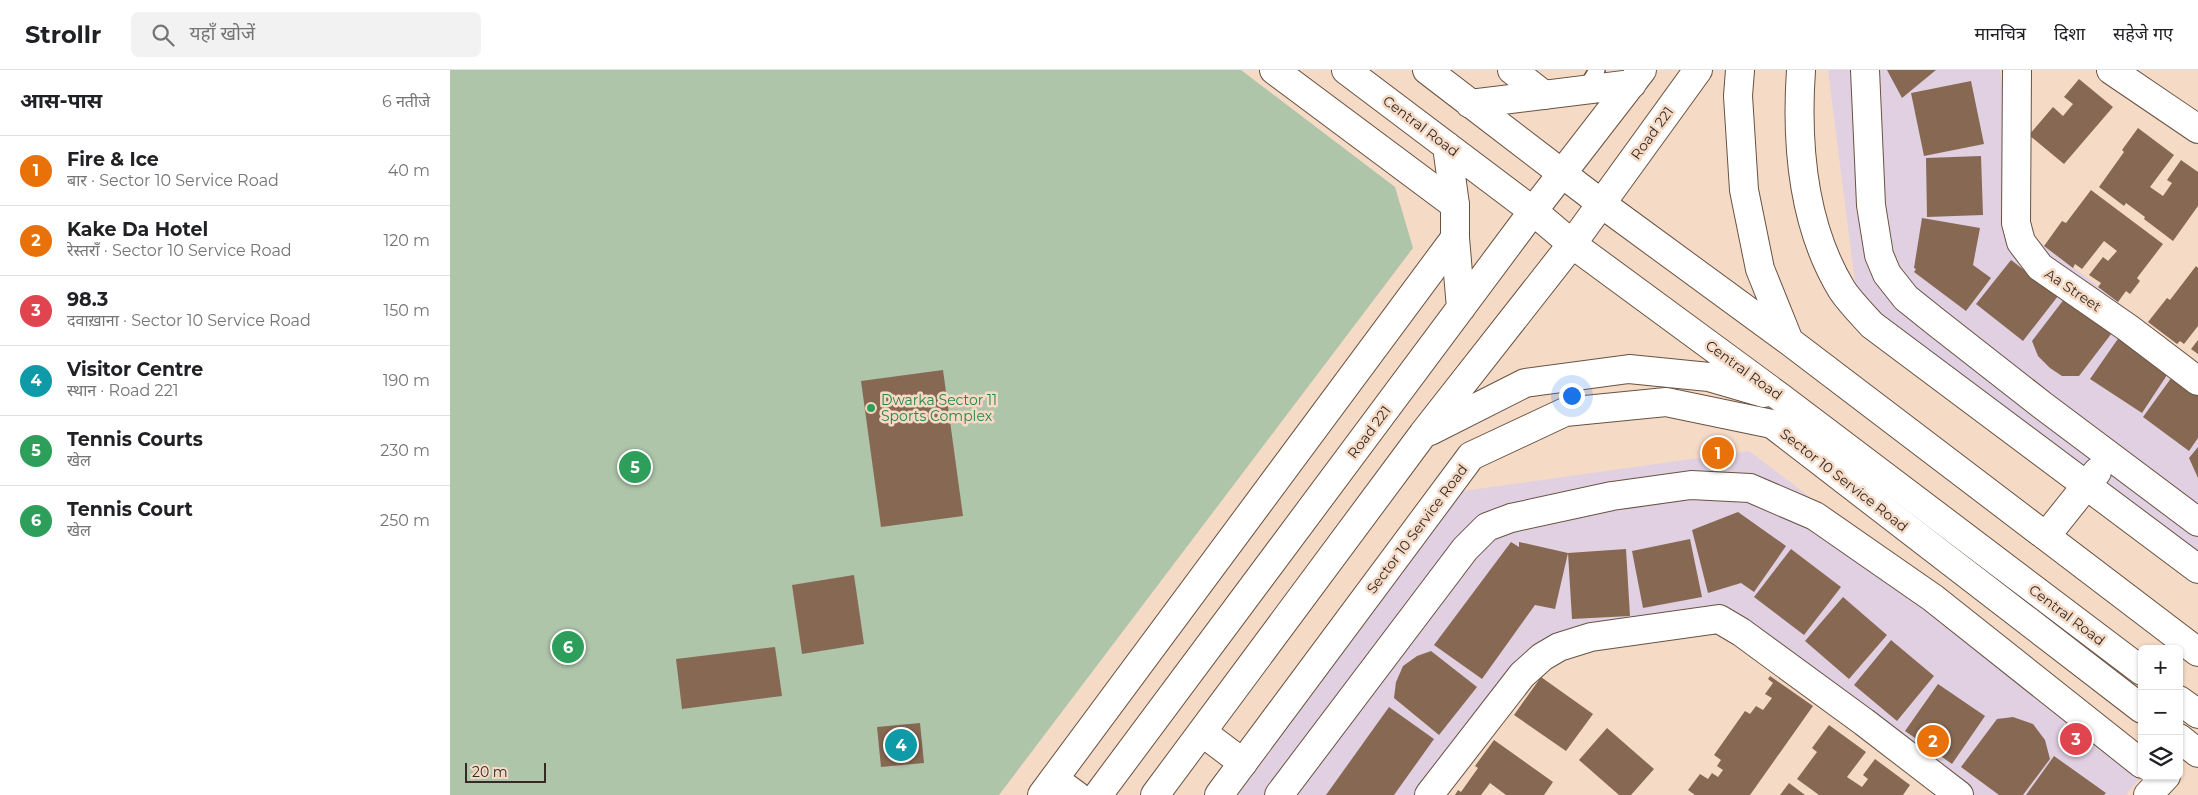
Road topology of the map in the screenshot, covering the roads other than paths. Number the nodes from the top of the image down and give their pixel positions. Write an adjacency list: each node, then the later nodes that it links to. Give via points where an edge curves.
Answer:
1 (1274, 70): 19 (street)
2 (1346, 70): 16 (street, Central Road)
3 (1427, 70): 14 (street)
4 (1512, 70): 13 (street)
5 (1698, 70): 18 (street, Road 221)
6 (1740, 70): 24 (street, via 1738,96 1744,190 1760,268)
7 (1801, 70): 29 (street, via 1802,148 1810,212 1821,251 1843,291 1872,325)
8 (1865, 70): 28 (street, via 1871,204 1879,256 1887,274 1906,298)
9 (2017, 70): 25 (street, Aa Street, via 2016,224 2021,242 2040,267)
10 (2112, 70): 15 (street)
11 (1637, 77): 12 (street); 17 (street, Road 221)
12 (1591, 80): 13 (street)
13 (1544, 95): 14 (street)
14 (1470, 104): 17 (street)
15 (2198, 129)
16 (1447, 146): 19 (street); 20 (street, Central Road)
17 (1562, 174): 18 (street); 20 (street, Road 221)
18 (1602, 204): 22 (street, Road 221); 24 (street)
19 (1455, 206): 21 (street)
20 (1533, 211): 22 (street, Central Road); 23 (street, Road 221)
21 (1455, 238): 23 (street); 43 (street)
22 (1572, 244): 26 (street, Central Road); 27 (street, Road 221)
23 (1460, 308): 45 (street, Road 221)
24 (1789, 341): 31 (street)
25 (2198, 381)
26 (1780, 397): 27 (street, via 1709,377 1629,369 1525,383); 33 (street, Central Road)
27 (1423, 434): 40 (street, Road 221)
28 (2111, 456): 29 (street); 30 (street)
29 (2085, 485): 31 (street); 32 (street)
30 (2198, 522)
31 (2046, 536): 35 (street)
32 (2198, 569)
33 (2060, 609): 34 (street); 36 (street, Central Road)
34 (2042, 633): 38 (street, Sector 10 Service Road); 42 (street, Sector 10 Service Road, via 1772,424 1666,402 1565,412 1471,456)
35 (2198, 652)
36 (2138, 668)
37 (2183, 703): 39 (street)
38 (2138, 706)
39 (2198, 714)
40 (1202, 732): 42 (street); 46 (street, Road 221)
41 (2138, 743): 48 (street, via 1814,516 1750,488 1691,485 1612,496 1511,518 1487,527 1464,549)
42 (1242, 763): 47 (street, Sector 10 Service Road)
43 (1048, 787): 44 (street)
44 (1076, 795)
45 (1098, 795)
46 (1155, 795)
47 (1219, 795)
48 (1279, 795)
49 (1429, 795): 50 (street, via 1522,675 1559,647 1591,637 1719,619 1826,694)
50 (1959, 795)

